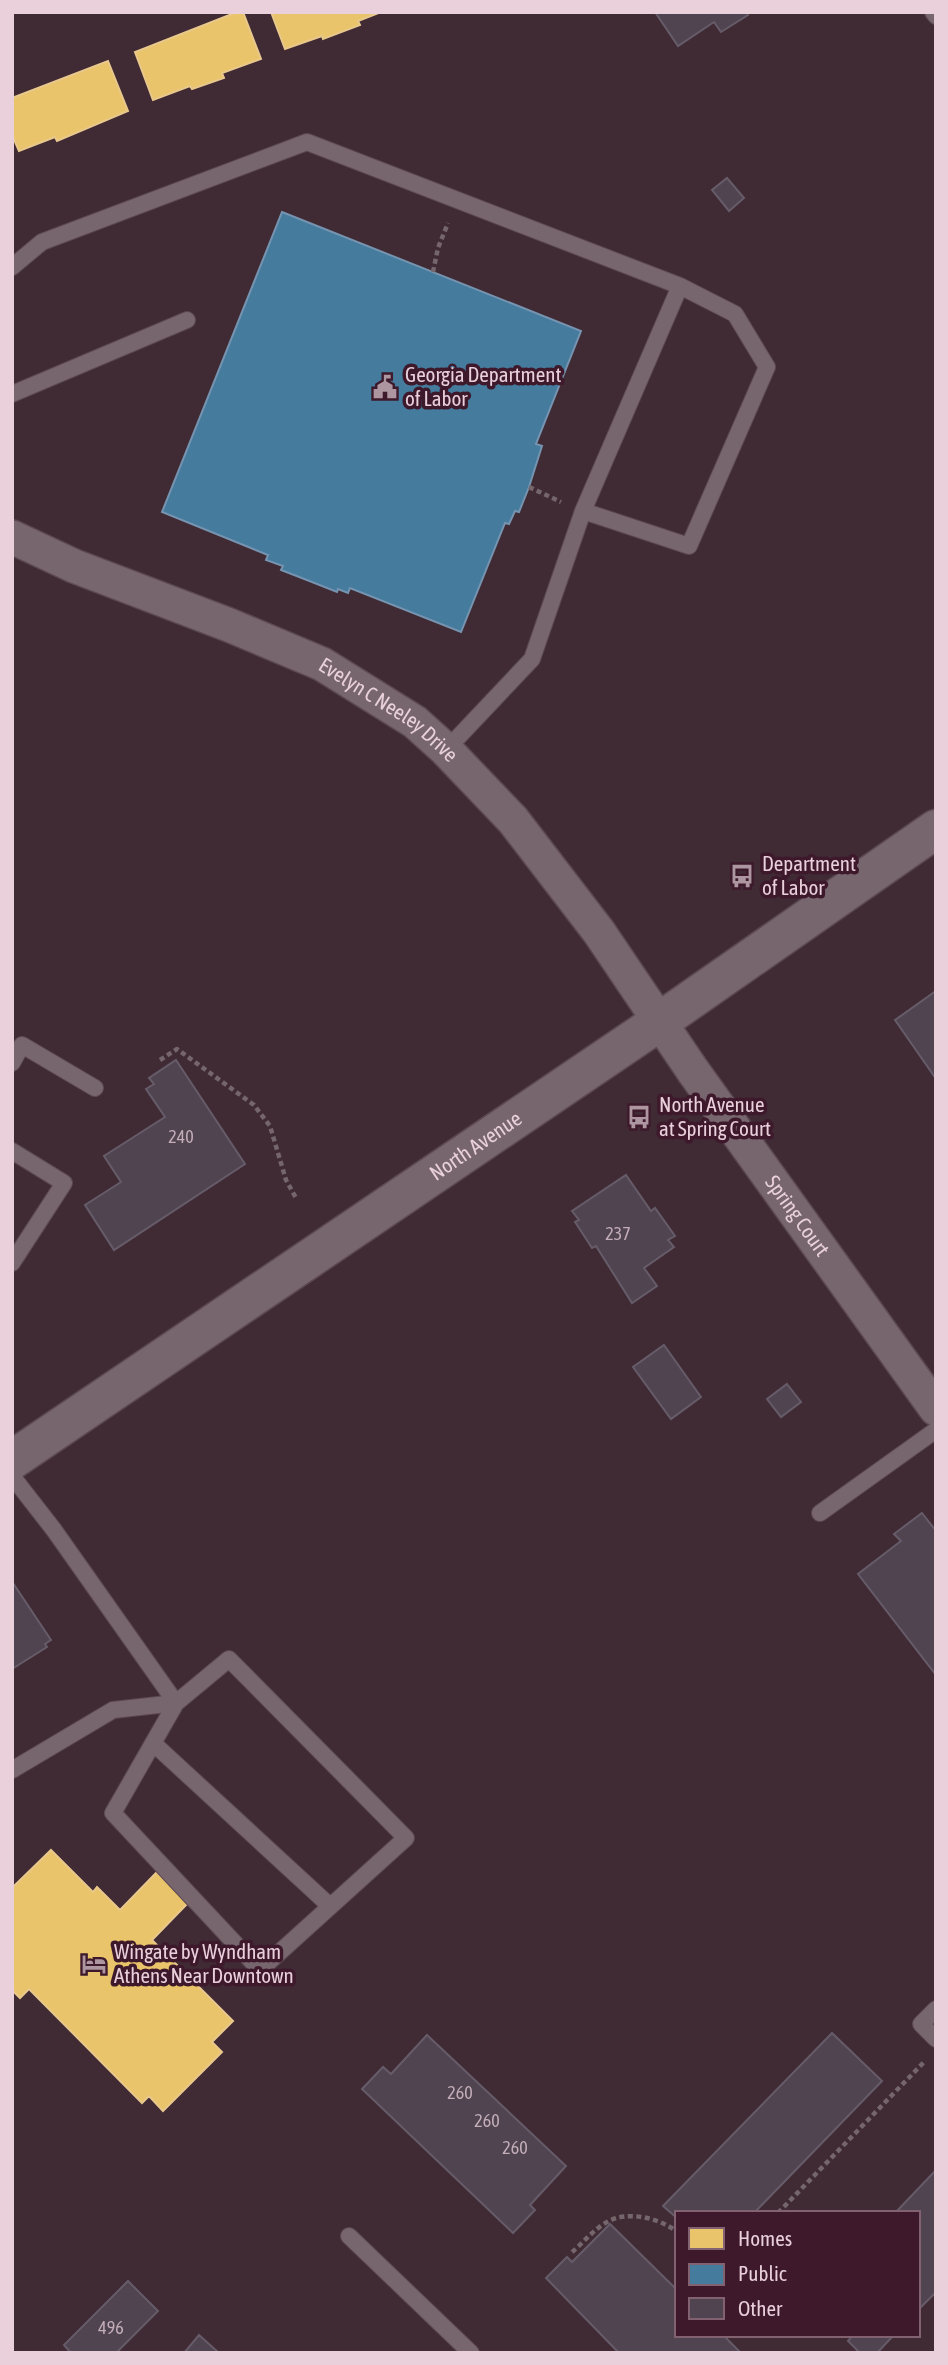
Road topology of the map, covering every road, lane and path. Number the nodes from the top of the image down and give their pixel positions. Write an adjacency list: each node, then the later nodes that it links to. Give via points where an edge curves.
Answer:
1 (438, 248): 3 (path)
2 (12, 267): 4 (lane, via 43,242 307,142)
3 (433, 272)
4 (680, 286): 9 (lane); 9 (lane, via 735,314 767,367 756,393 689,546)
5 (187, 320): 6 (lane)
6 (12, 394)
7 (529, 487): 8 (path)
8 (565, 503)
9 (583, 511): 11 (lane, via 532,659)
10 (12, 537): 11 (street, Evelyn C Neeley Drive, via 322,664 415,722)
11 (446, 750): 13 (street, Evelyn C Neeley Drive, via 513,820 599,932)
12 (936, 828): 13 (main road, North Avenue)
13 (659, 1022): 20 (street, Spring Court); 22 (main road, North Avenue)
14 (160, 1060): 18 (path, via 177,1049 254,1105 270,1126)
15 (12, 1063): 16 (lane, via 22,1045)
16 (96, 1088)
17 (12, 1151): 19 (lane, via 64,1183)
18 (296, 1198)
19 (12, 1263)
20 (936, 1409)
21 (936, 1430): 23 (lane)
22 (15, 1458): 24 (lane, via 62,1541)
23 (820, 1513)
24 (176, 1703): 25 (lane); 26 (lane, via 113,1710); 27 (lane, via 229,1659 405,1838)
25 (153, 1743): 27 (lane); 27 (lane, via 113,1813 260,1970)
26 (12, 1770)
27 (330, 1906)
28 (936, 2009): 29 (lane, via 921,2024)
29 (936, 2039)
30 (928, 2058): 31 (path)
31 (780, 2211)
32 (675, 2231): 34 (path, via 655,2219 622,2217 607,2222)
33 (349, 2236): 35 (lane)
34 (572, 2252)
35 (471, 2353)

